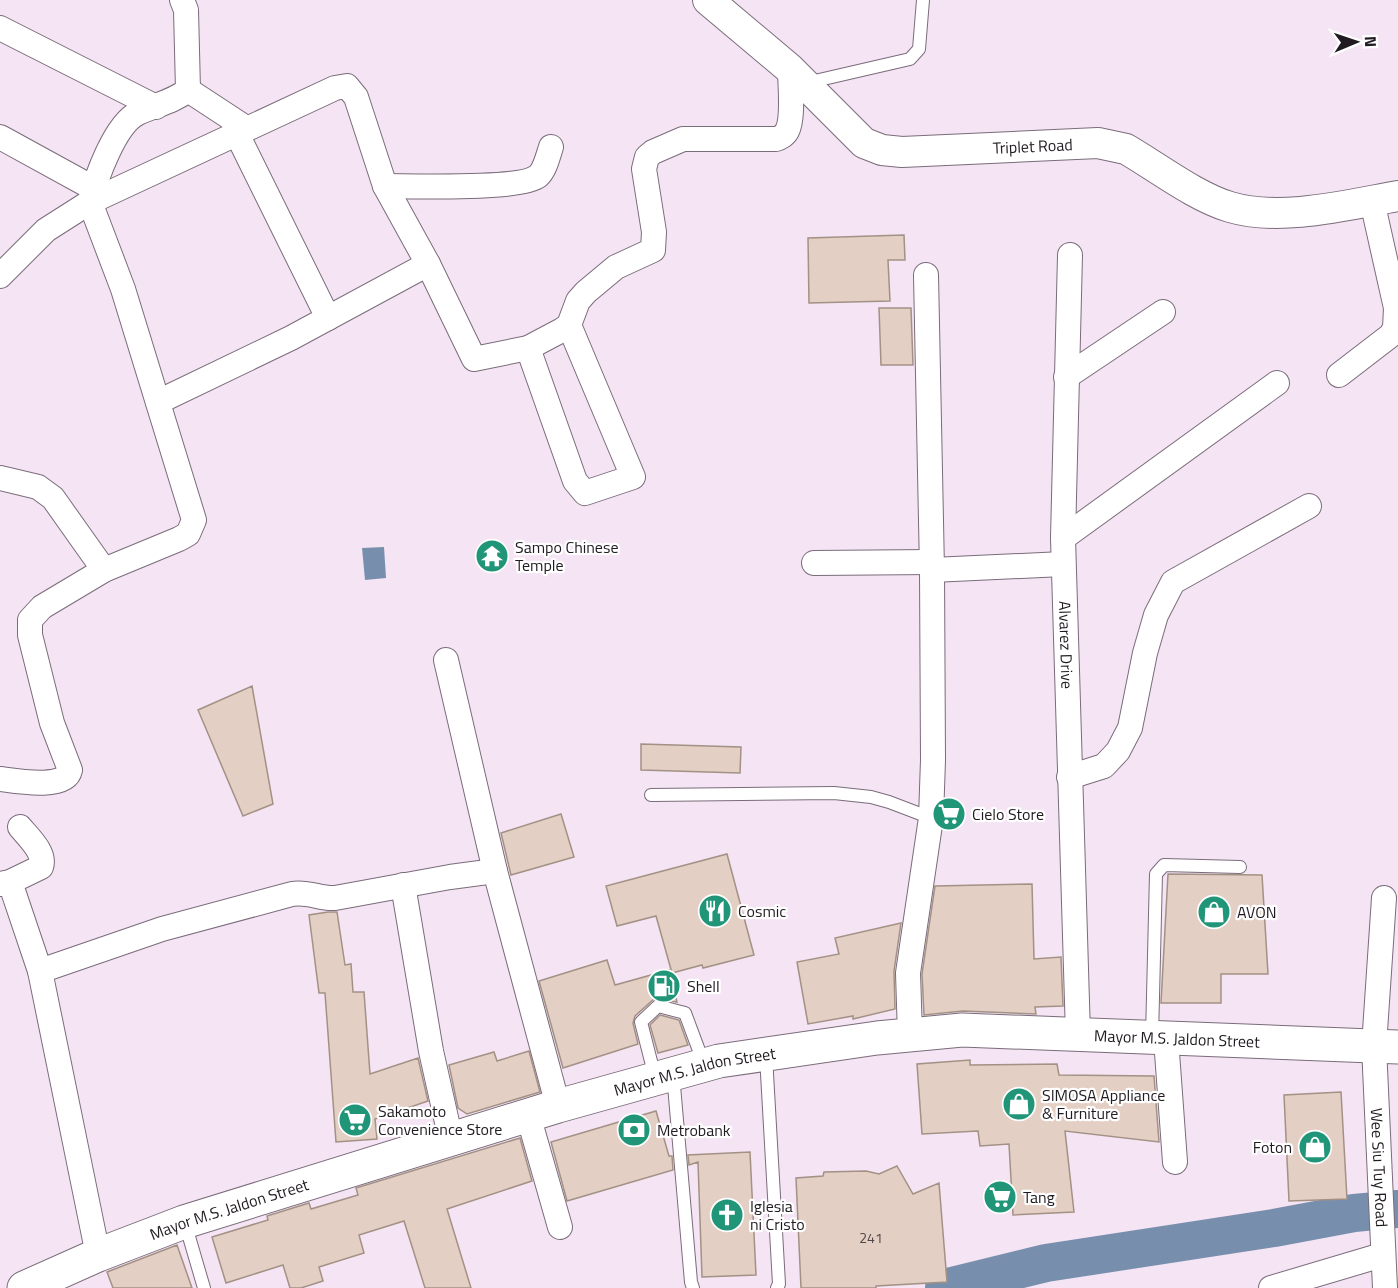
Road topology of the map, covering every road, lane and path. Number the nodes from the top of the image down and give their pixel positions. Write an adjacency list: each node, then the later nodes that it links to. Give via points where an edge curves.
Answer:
1 (182, 0): 6 (street, via 186,10)
2 (708, 0): 5 (street, Triplet Road)
3 (923, 0): 5 (lane, via 919,49 910,59)
4 (0, 28): 7 (street)
5 (797, 76): 13 (street, Triplet Road, via 864,143 882,150 946,151 1098,143 1126,149 1230,207 1276,213); 20 (street, via 787,132 782,137 683,139 648,157 645,175 653,250 616,267 586,292 574,308)
6 (188, 90): 7 (street, via 171,102); 8 (street)
7 (156, 106): 12 (street, via 124,125)
8 (241, 131): 11 (street, via 347,86 356,98); 12 (street); 19 (street)
9 (0, 136): 12 (street)
10 (551, 147): 11 (street, via 542,172 526,182)
11 (385, 186): 15 (street)
12 (91, 195): 17 (street, via 46,230); 25 (street)
13 (1385, 198): 22 (street, via 1395,328)
14 (1070, 255): 23 (street, Alvarez Drive)
15 (428, 264): 19 (street); 21 (street, via 474,359)
16 (926, 275): 31 (street)
17 (0, 276)
18 (1163, 312): 23 (street)
19 (328, 318): 25 (street)
20 (569, 325): 21 (street); 21 (street, via 633,477 585,493 575,481)
21 (528, 348)
22 (1339, 375)
23 (1066, 378): 28 (street, Alvarez Drive)
24 (1277, 383): 28 (street)
25 (158, 402): 32 (street, via 192,512 192,528 179,539)
26 (0, 478): 32 (street, via 38,486 53,498)
27 (1309, 506): 34 (street, via 1173,582 1156,615 1130,728 1118,752 1104,766)
28 (1063, 538): 30 (street, Alvarez Drive)
29 (814, 563): 31 (street)
30 (1064, 564): 31 (street); 34 (street, Alvarez Drive)
31 (932, 566): 37 (street)
32 (104, 570): 35 (street, via 42,607 30,620 30,635 69,776 41,783)
33 (446, 660): 40 (street)
34 (1070, 777): 46 (street, Alvarez Drive)
35 (0, 779)
36 (651, 795): 37 (lane, via 834,793 880,800)
37 (931, 818): 45 (street, via 908,973)
38 (20, 827): 41 (street, via 43,861 41,867)
39 (1240, 867): 47 (lane, via 1164,865 1156,874)
40 (495, 871): 42 (street); 52 (street)
41 (5, 883): 44 (street)
42 (403, 885): 44 (street, via 326,898 306,892 292,894 162,929); 53 (street, via 431,1051)
43 (1384, 898): 48 (street, Wee Siu Tuy Road)
44 (40, 971): 57 (street)
45 (910, 1035): 46 (main road, Mayor M.S. Jaldon Street, via 962,1030); 49 (main road, Mayor M.S. Jaldon Street)
46 (1078, 1035): 47 (main road, Mayor M.S. Jaldon Street)
47 (1159, 1038): 48 (main road, Mayor M.S. Jaldon Street); 54 (street)
48 (1386, 1047): 58 (street, Wee Siu Tuy Road)
49 (766, 1054): 50 (main road, Mayor M.S. Jaldon Street); 62 (lane)
50 (704, 1065): 51 (main road, Mayor M.S. Jaldon Street); 51 (lane, via 685,1013 658,1006 641,1022)
51 (664, 1076): 52 (main road, Mayor M.S. Jaldon Street); 61 (lane)
52 (543, 1110): 53 (main road, Mayor M.S. Jaldon Street); 56 (street)
53 (451, 1140): 55 (main road, Mayor M.S. Jaldon Street)
54 (1175, 1162)
55 (184, 1222): 57 (main road, Mayor M.S. Jaldon Street); 60 (lane)
56 (560, 1227)
57 (98, 1255): 59 (main road, Mayor M.S. Jaldon Street)
58 (1382, 1256): 63 (street); 64 (street, Wee Siu Tuy Road)
59 (24, 1288)
60 (204, 1288)
61 (693, 1288)
62 (777, 1288)
63 (1271, 1288)
64 (1385, 1288)

